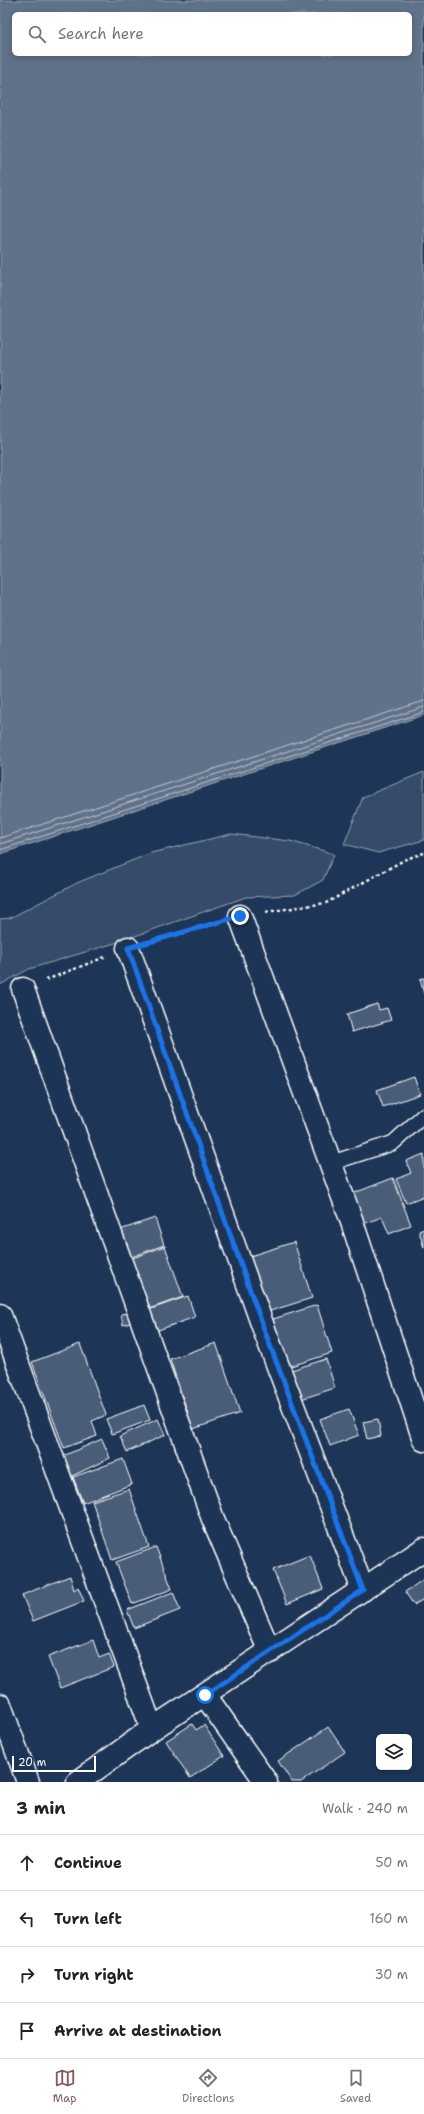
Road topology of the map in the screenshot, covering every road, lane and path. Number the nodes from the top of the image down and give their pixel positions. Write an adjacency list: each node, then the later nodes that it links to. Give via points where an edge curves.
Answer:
1 (424, 853): 2 (path, via 406,859 326,903)
2 (240, 916): 3 (path); 6 (street)
3 (128, 948): 4 (path); 10 (street, via 265,1332)
4 (23, 988): 11 (street, via 213,1519)
5 (424, 1115): 6 (lane, via 393,1143)
6 (331, 1163): 8 (street)
7 (0, 1315): 14 (street)
8 (424, 1440)
9 (424, 1549): 10 (street)
10 (363, 1590): 11 (street)
11 (270, 1652): 12 (street)
12 (205, 1695): 14 (street); 17 (street)
13 (0, 1705): 15 (street)
14 (152, 1729): 16 (street)
15 (28, 1782)
16 (78, 1782)
17 (266, 1782)

